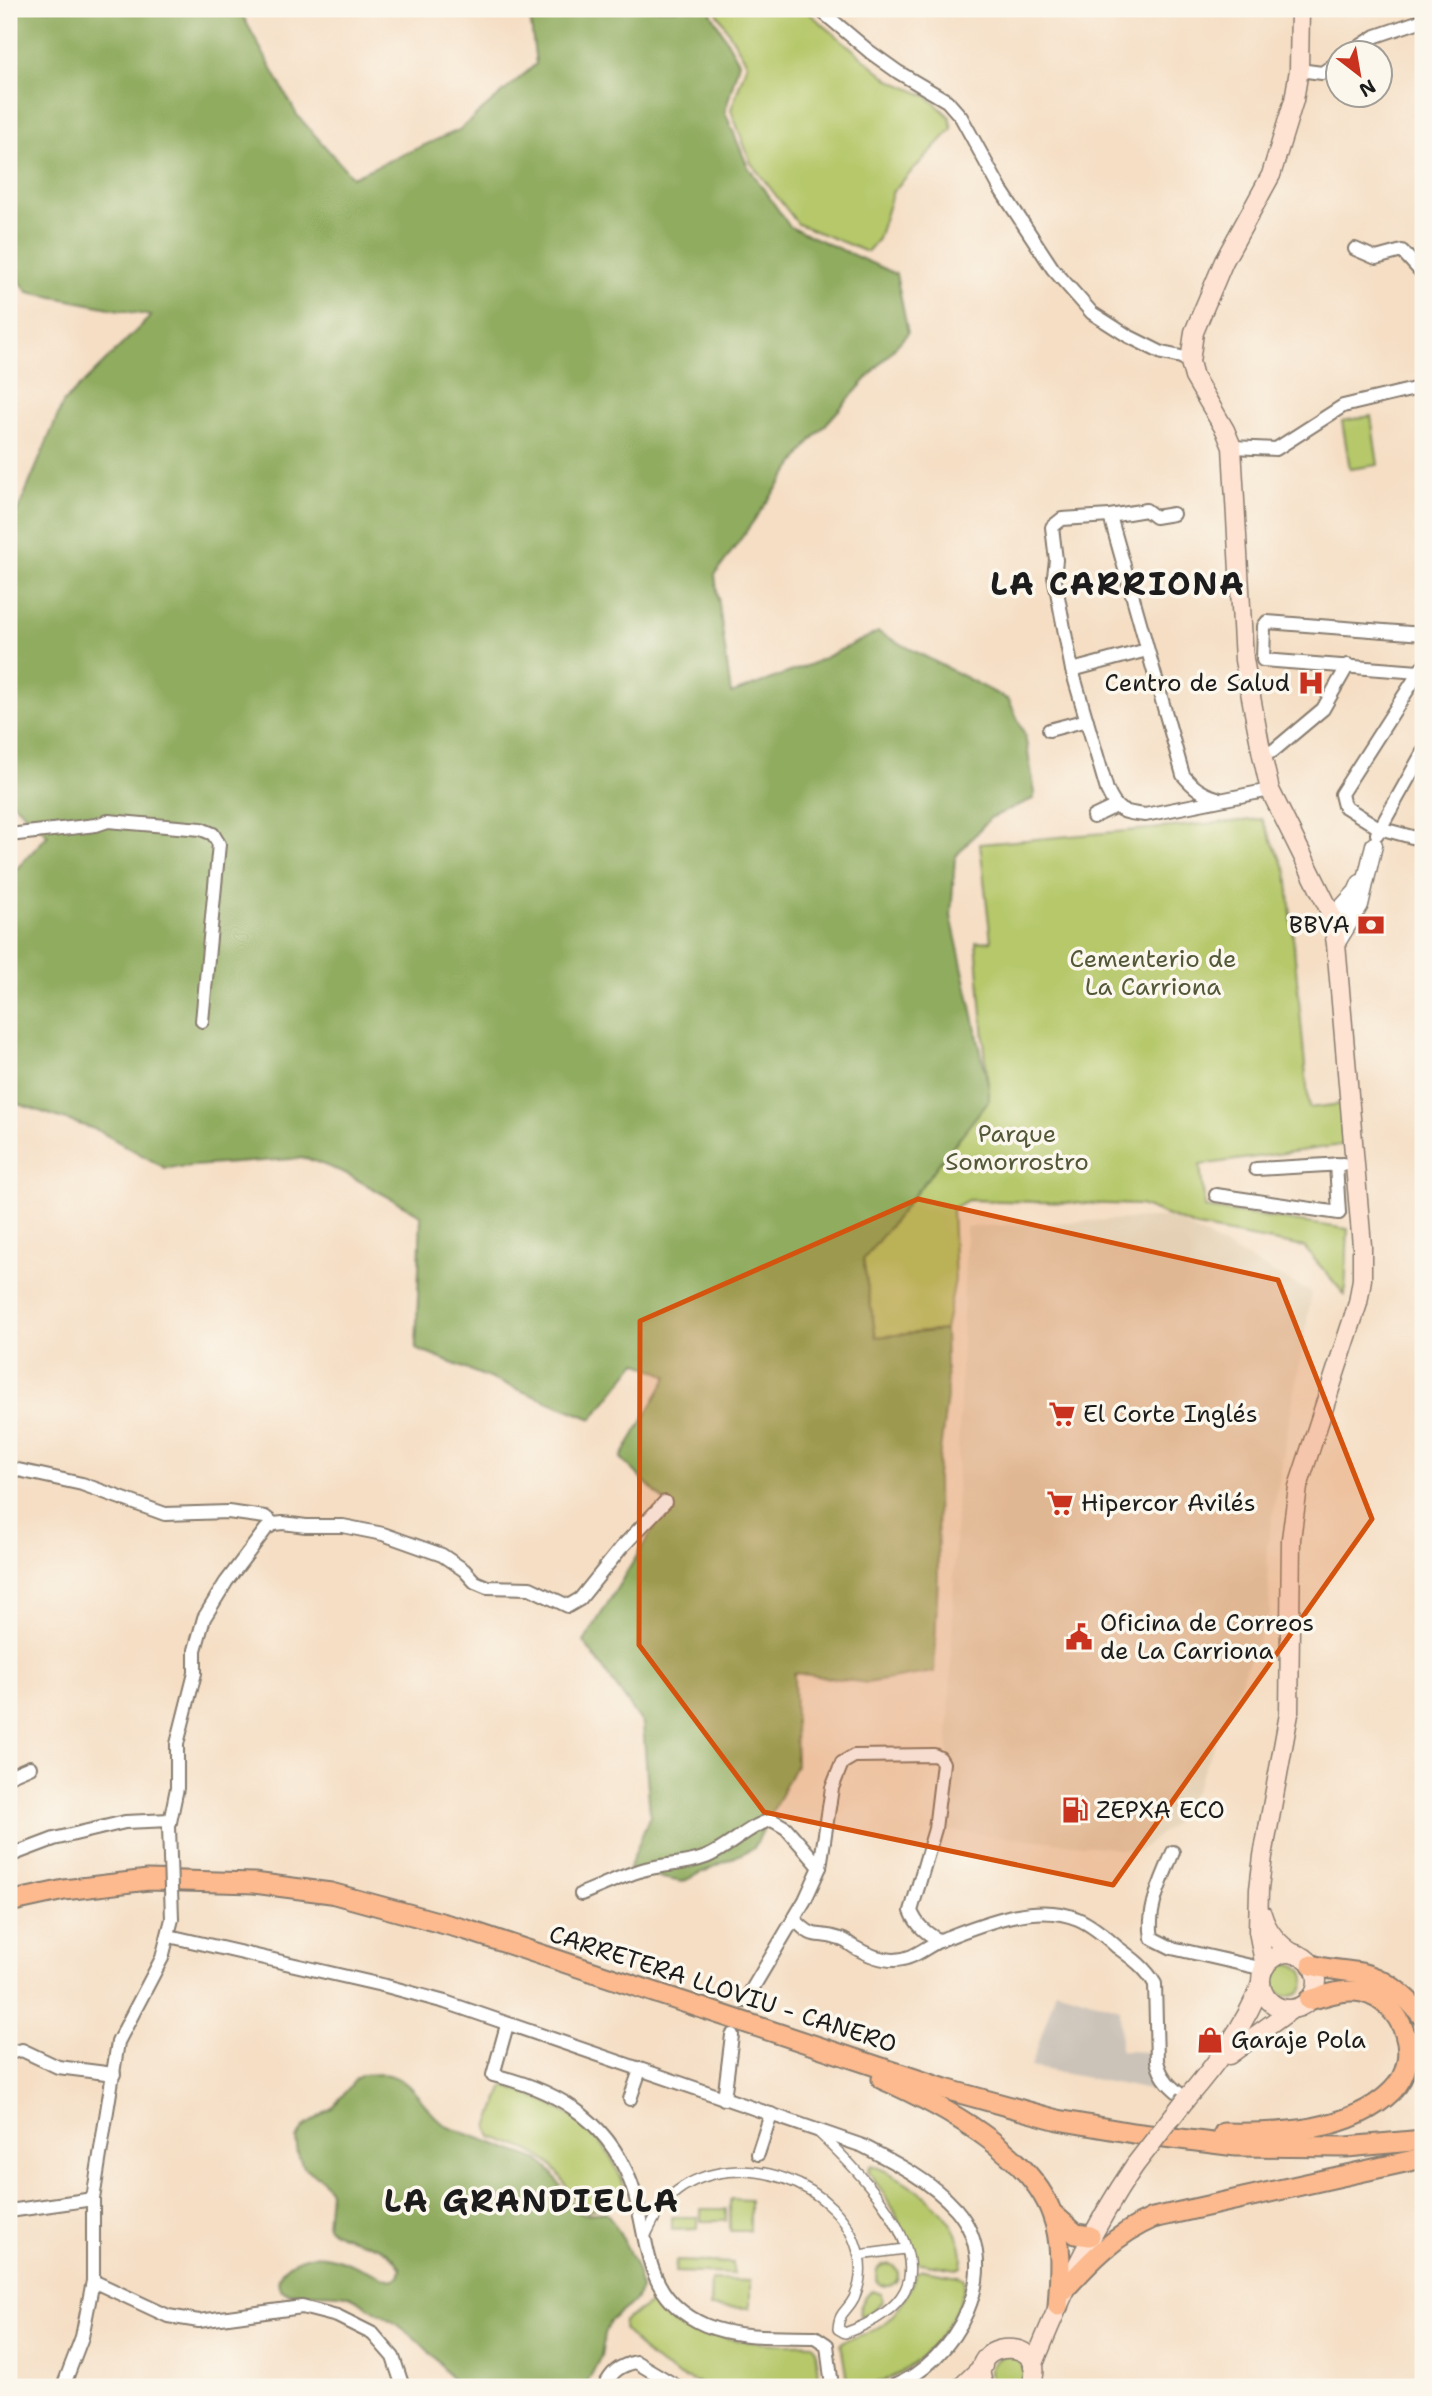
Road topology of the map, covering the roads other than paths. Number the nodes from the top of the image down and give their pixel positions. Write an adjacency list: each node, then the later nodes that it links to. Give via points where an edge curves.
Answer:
1 (819, 9): 9 (street, via 870,52 947,101 1053,269 1092,313 1128,336)
2 (1300, 9): 5 (main road)
3 (1423, 20): 4 (street)
4 (1373, 38)
5 (1299, 70): 6 (street); 9 (main road, via 1271,175 1224,261 1194,332)
6 (1324, 72)
7 (1355, 248): 8 (street, via 1376,258 1402,251)
8 (1423, 275)
9 (1190, 362): 11 (main road)
10 (1423, 387): 11 (street, via 1343,406 1276,449)
11 (1232, 447): 16 (main road)
12 (1172, 514): 13 (street, via 1155,517 1146,510)
13 (1110, 516): 15 (street); 20 (street, via 1062,519 1052,527 1054,576)
14 (1423, 634): 17 (street, via 1267,622)
15 (1147, 650): 20 (street); 26 (street, via 1183,775 1192,786)
16 (1244, 660): 17 (street); 24 (main road)
17 (1263, 660): 18 (street)
18 (1348, 666): 19 (street); 24 (street, via 1323,709)
19 (1421, 669): 29 (street, via 1341,794 1344,806)
20 (1072, 670): 21 (street)
21 (1087, 720): 22 (street); 27 (street)
22 (1049, 730)
23 (1423, 752): 29 (street)
24 (1262, 755): 25 (main road)
25 (1270, 790): 26 (street); 33 (main road)
26 (1221, 799): 27 (street, via 1145,815)
27 (1114, 807): 28 (street)
28 (1093, 817)
29 (1379, 828): 31 (street); 32 (street)
30 (9, 835): 35 (street, via 107,821 201,828 213,834 219,844)
31 (1423, 840)
32 (1374, 845): 33 (street, via 1356,892); 34 (street, via 1360,905)
33 (1332, 918): 34 (main road)
34 (1336, 944): 36 (main road)
35 (202, 1021)
36 (1355, 1163): 37 (street); 51 (main road, via 1362,1279 1350,1333 1298,1487 1291,1539 1289,1714 1263,1856)
37 (1336, 1164): 38 (street); 39 (street, via 1339,1213)
38 (1256, 1169)
39 (1216, 1195)
40 (9, 1468): 42 (street, via 82,1485 165,1514 228,1512 265,1517)
41 (665, 1502): 42 (street, via 580,1599 568,1606 530,1588 487,1587 442,1555 383,1534 344,1525)
42 (274, 1524): 45 (street, via 247,1552 204,1618 177,1744 177,1788)
43 (30, 1767): 44 (street)
44 (9, 1776)
45 (169, 1824): 47 (street, via 125,1822 54,1839); 53 (street, bridge)
46 (1173, 1852): 57 (street, via 1153,1910 1152,1938 1172,1948)
47 (9, 1856)
48 (820, 1867): 49 (street, via 786,1828 772,1820 702,1858 644,1869); 52 (street); 54 (street, via 832,1788 842,1763 854,1756 940,1758 935,1829 911,1911 916,1923)
49 (581, 1894)
50 (9, 1902): 62 (highway, CARRETERA LLOVIU - CANERO, via 148,1880 254,1883 331,1893 467,1930)
51 (1259, 1904): 55 (main road, via 1270,1933); 57 (main road)
52 (794, 1919): 54 (street, via 816,1937 844,1940 872,1956 896,1960 919,1954); 58 (street)
53 (169, 1937): 61 (street, via 386,1986); 67 (street, via 118,2042)
54 (940, 1941): 70 (street, via 1026,1913 1060,1914 1094,1929 1137,1962 1155,1984 1157,2061 1167,2084)
55 (1294, 1954): 56 (main road); 57 (main road, via 1278,1955)
56 (1312, 1965): 59 (main road, via 1316,1987); 60 (highway, via 1380,1980)
57 (1263, 1973): 59 (main road, via 1263,1992 1272,2003 1278,2007); 65 (main road, via 1249,2012)
58 (745, 2001)
59 (1301, 2005): 65 (main road); 72 (highway, via 1337,1993 1360,1992 1382,2001 1399,2019 1409,2050 1394,2089 1373,2107 1336,2122 1289,2131 1237,2133)
60 (1423, 2017)
61 (508, 2025): 66 (street); 82 (street, via 493,2075 545,2091 575,2109 606,2137 625,2167)
62 (775, 2034): 72 (highway, CARRETERA LLOVIU - CANERO); 80 (highway, via 896,2085 980,2133 1019,2165)
63 (732, 2035): 69 (street)
64 (9, 2053): 67 (street, via 22,2050 58,2067)
65 (1215, 2066): 70 (main road)
66 (640, 2070): 68 (street); 69 (street)
67 (114, 2074): 78 (street)
68 (630, 2099)
69 (724, 2099): 71 (street)
70 (1186, 2099): 81 (main road, bridge, via 1135,2165)
71 (771, 2114): 73 (street); 75 (street)
72 (1032, 2114): 74 (highway, CARRETERA LLOVIU - CANERO, via 1236,2146 1347,2147)
73 (815, 2129): 83 (street, via 865,2179 888,2210); 97 (street, via 863,2146 921,2179 956,2210 975,2250 973,2297 954,2336 918,2374)
74 (1423, 2140)
75 (758, 2154): 77 (street)
76 (1423, 2158): 86 (highway, via 1153,2218 1122,2233 1100,2252)
77 (763, 2172): 82 (street, via 719,2172 691,2182 661,2206); 84 (street, via 802,2184 837,2214)
78 (93, 2199): 79 (street); 85 (street)
79 (9, 2211)
80 (1052, 2214): 81 (highway, via 1076,2234); 86 (highway, via 1060,2269)
81 (1090, 2236): 86 (main road)
82 (643, 2241): 88 (street, via 655,2277 687,2315 719,2330)
83 (905, 2249): 84 (street); 87 (street, via 910,2264 905,2290 885,2314 845,2333)
84 (859, 2255): 87 (street, via 861,2275 854,2299 838,2317)
85 (93, 2281): 92 (street, via 82,2337); 93 (street, via 167,2316 199,2321 302,2307 337,2316 373,2334 393,2357)
86 (1059, 2303): 89 (main road, via 1035,2336); 91 (main road)
87 (838, 2329): 88 (street)
88 (822, 2340): 96 (street, via 827,2345)
89 (1014, 2348): 90 (main road, via 996,2350); 91 (main road)
90 (983, 2366): 98 (main road); 99 (main road)
91 (1033, 2366): 100 (main road)
92 (63, 2387)
93 (403, 2387)
94 (604, 2387): 95 (street, via 611,2373 636,2362)
95 (678, 2387)
96 (832, 2387)
97 (891, 2387)
98 (961, 2387)
99 (985, 2387)
100 (1031, 2387)

